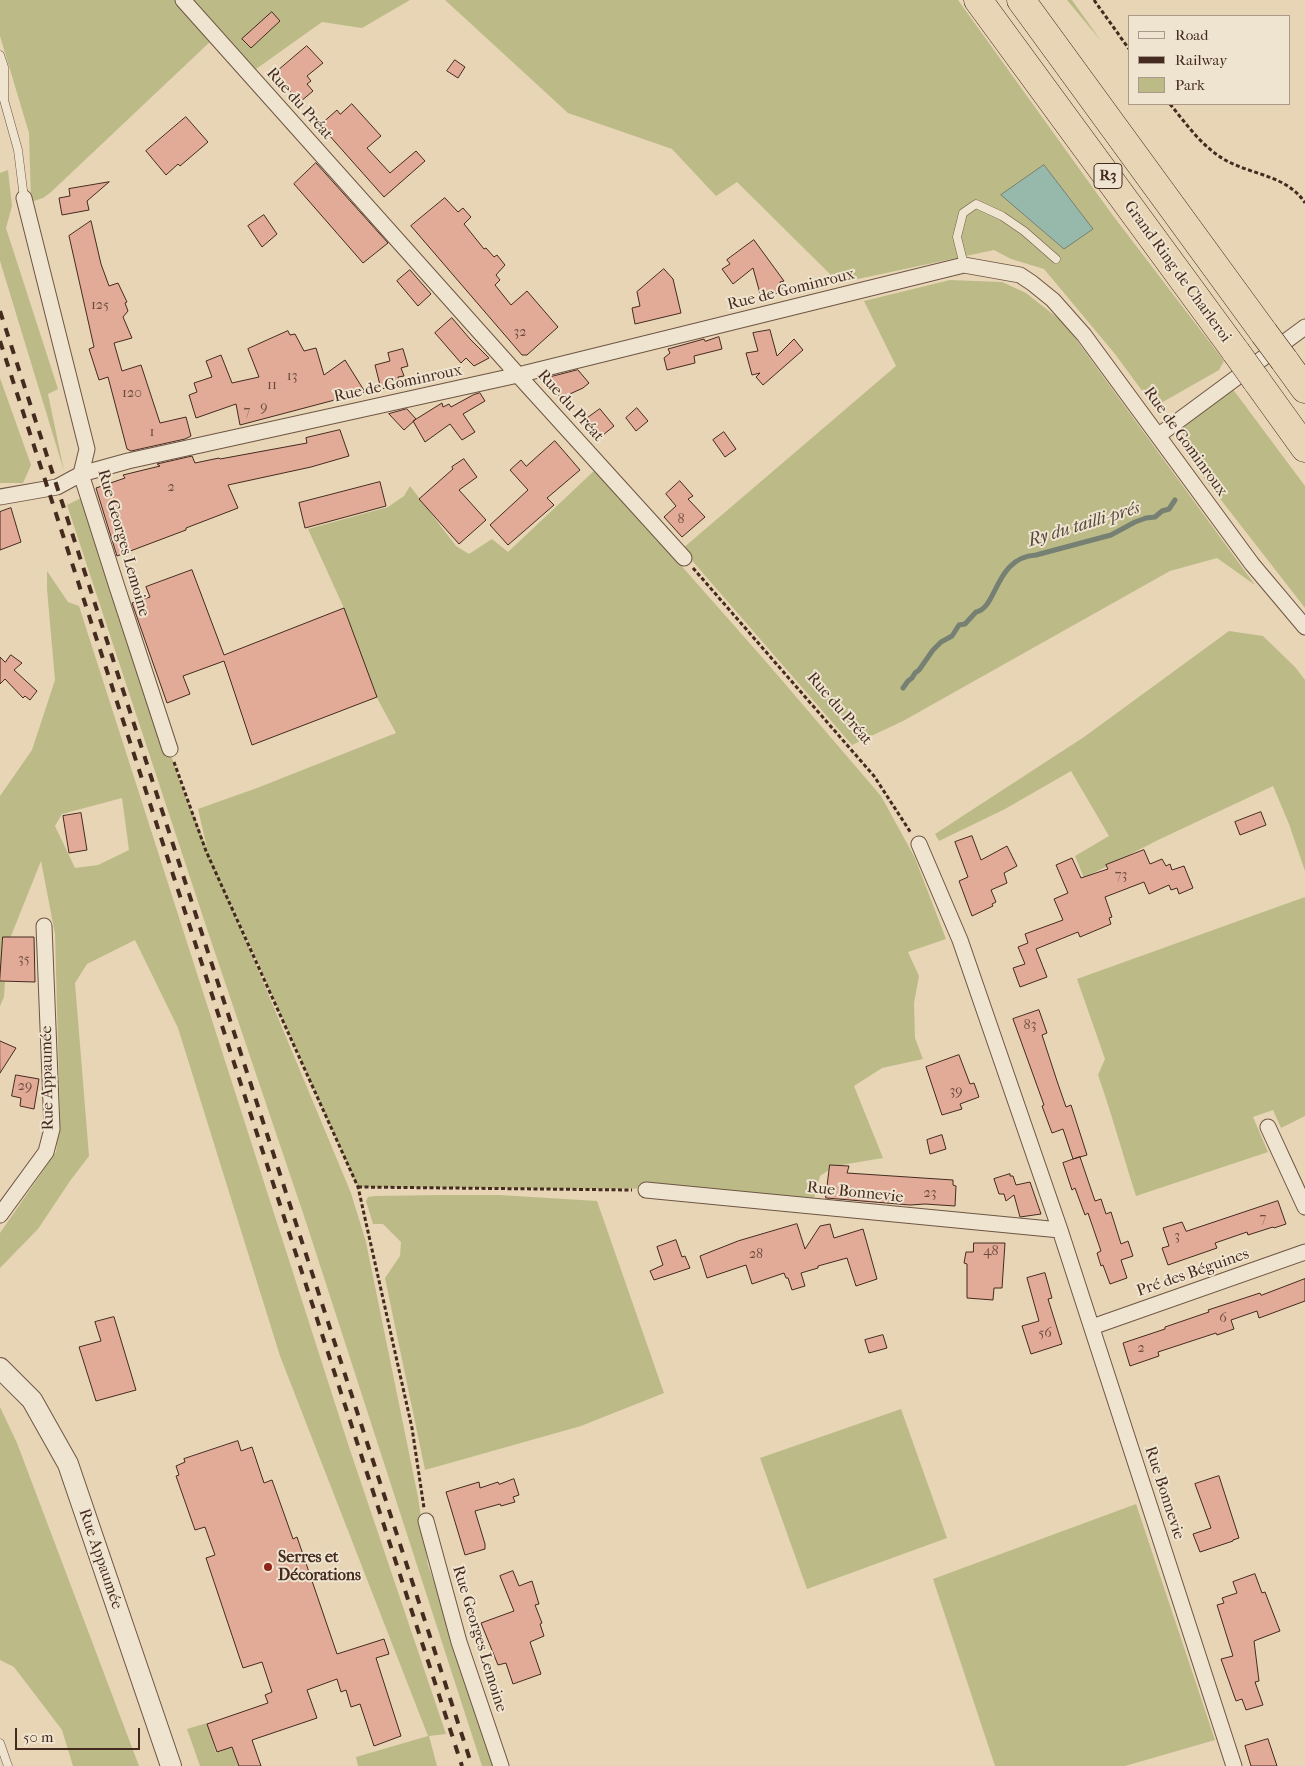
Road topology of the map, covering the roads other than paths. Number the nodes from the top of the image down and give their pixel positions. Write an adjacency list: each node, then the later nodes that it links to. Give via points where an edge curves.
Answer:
1 (183, 0): 9 (street, Rue du Préat)
2 (978, 0): 12 (highway, Grand Ring de Charleroi / R3, bridge)
3 (1021, 0): 10 (highway, R3, bridge)
4 (0, 55): 5 (lane, via 4,67 4,100 18,150)
5 (24, 198): 13 (street, Rue Georges Lemoine, via 87,449)
6 (1056, 259): 7 (lane, via 1024,231 976,204 963,213 957,237)
7 (964, 265): 9 (street, Rue de Gominroux); 11 (street, Rue de Gominroux, via 1020,276 1053,300 1084,335)
8 (1305, 327): 11 (street)
9 (518, 375): 13 (street, Rue de Gominroux, via 128,460); 15 (street, Rue du Préat)
10 (1305, 389)
11 (1159, 436): 16 (street, Rue de Gominroux, via 1252,564)
12 (1305, 448)
13 (81, 474): 14 (street, Rue de Gominroux, via 56,487); 17 (street, Rue Georges Lemoine)
14 (0, 497)
15 (684, 558)
16 (1305, 627)
17 (170, 749)
18 (919, 844): 24 (street, Rue Bonnevie, via 960,940)
19 (44, 926): 23 (street, Rue Appaumée, via 52,1129 46,1152)
20 (1268, 1127): 22 (street)
21 (646, 1190): 24 (street, Rue Bonnevie)
22 (1305, 1207)
23 (0, 1215)
24 (1060, 1230): 26 (street, Rue Bonnevie)
25 (1305, 1252): 26 (street, Pré des Béguines)
26 (1092, 1327): 33 (street, Rue Bonnevie)
27 (0, 1368): 31 (street, Rue Appaumée, via 32,1400 68,1464)
28 (426, 1520): 32 (street, Rue Georges Lemoine, via 458,1642)
29 (0, 1743): 30 (lane)
30 (8, 1766)
31 (171, 1766)
32 (501, 1766)
33 (1234, 1766)

